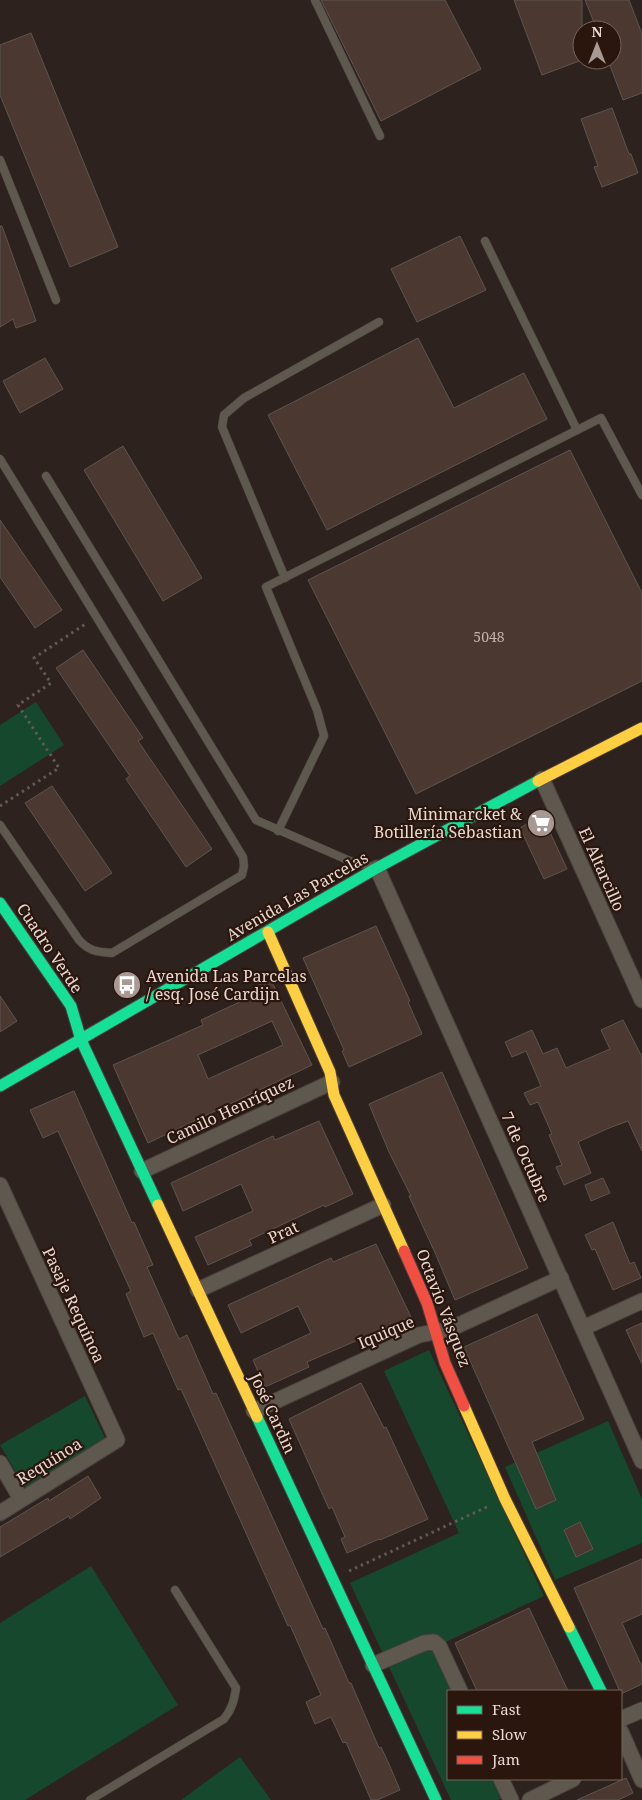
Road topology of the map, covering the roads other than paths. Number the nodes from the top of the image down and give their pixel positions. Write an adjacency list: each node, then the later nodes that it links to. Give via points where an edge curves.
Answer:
1 (315, 0): 2 (lane)
2 (380, 136)
3 (0, 160): 5 (lane)
4 (485, 241): 7 (lane)
5 (56, 300)
6 (379, 322): 11 (lane, via 244,398 224,414 222,427)
7 (577, 430): 10 (lane, via 601,418); 11 (lane)
8 (0, 459): 14 (lane, via 243,857 244,866 242,875 112,953 99,952 88,949 79,940)
9 (46, 476): 15 (lane, via 256,820)
10 (642, 495)
11 (285, 578): 15 (lane, via 266,587 317,710 324,736)
12 (642, 728): 13 (street, Avenida Las Parcelas)
13 (542, 779): 16 (street, Avenida Las Parcelas); 19 (street, El Altarcillo)
14 (0, 825)
15 (278, 831): 16 (lane, via 350,861)
16 (377, 868): 18 (street, Avenida Las Parcelas); 26 (street, 7 de Octubre)
17 (0, 903): 20 (street, Cuadro Verde, via 71,1006)
18 (268, 932): 20 (street, Avenida Las Parcelas); 21 (street, Octavio Vásquez)
19 (642, 1000)
20 (81, 1040): 22 (street, Avenida Las Parcelas); 23 (street, José Cardin)
21 (332, 1082): 23 (street, Camilo Henríquez); 25 (street, Octavio Vásquez, via 334,1095)
22 (0, 1086)
23 (142, 1171): 27 (street, José Cardin)
24 (0, 1185): 32 (street, Pasaje Requínoa)
25 (383, 1206): 27 (street, Prat); 30 (street, Octavio Vásquez, via 427,1303)
26 (561, 1278): 29 (street, 7 de Octubre); 30 (street, Iquique, via 450,1329)
27 (198, 1290): 31 (street, José Cardin)
28 (642, 1301): 29 (street)
29 (583, 1328): 33 (street, 7 de Octubre)
30 (436, 1332): 31 (street, Iquique, via 420,1335); 40 (street, Octavio Vásquez, via 445,1363 505,1499)
31 (254, 1411): 38 (street, José Cardin)
32 (117, 1440): 35 (street, Requínoa)
33 (642, 1461)
34 (0, 1464): 35 (street)
35 (21, 1499): 36 (street, Requínoa)
36 (0, 1512)
37 (175, 1590): 48 (lane, via 236,1688 231,1710 224,1718)
38 (373, 1664): 39 (street, via 434,1642 439,1646); 49 (street, José Cardin)
39 (460, 1690)
40 (600, 1690)
41 (642, 1710): 42 (street)
42 (622, 1719)
43 (622, 1737): 44 (street)
44 (625, 1753): 47 (street)
45 (501, 1780): 50 (street)
46 (571, 1780): 51 (street)
47 (642, 1780)
48 (90, 1800)
49 (436, 1800)
50 (511, 1800)
51 (530, 1800)

